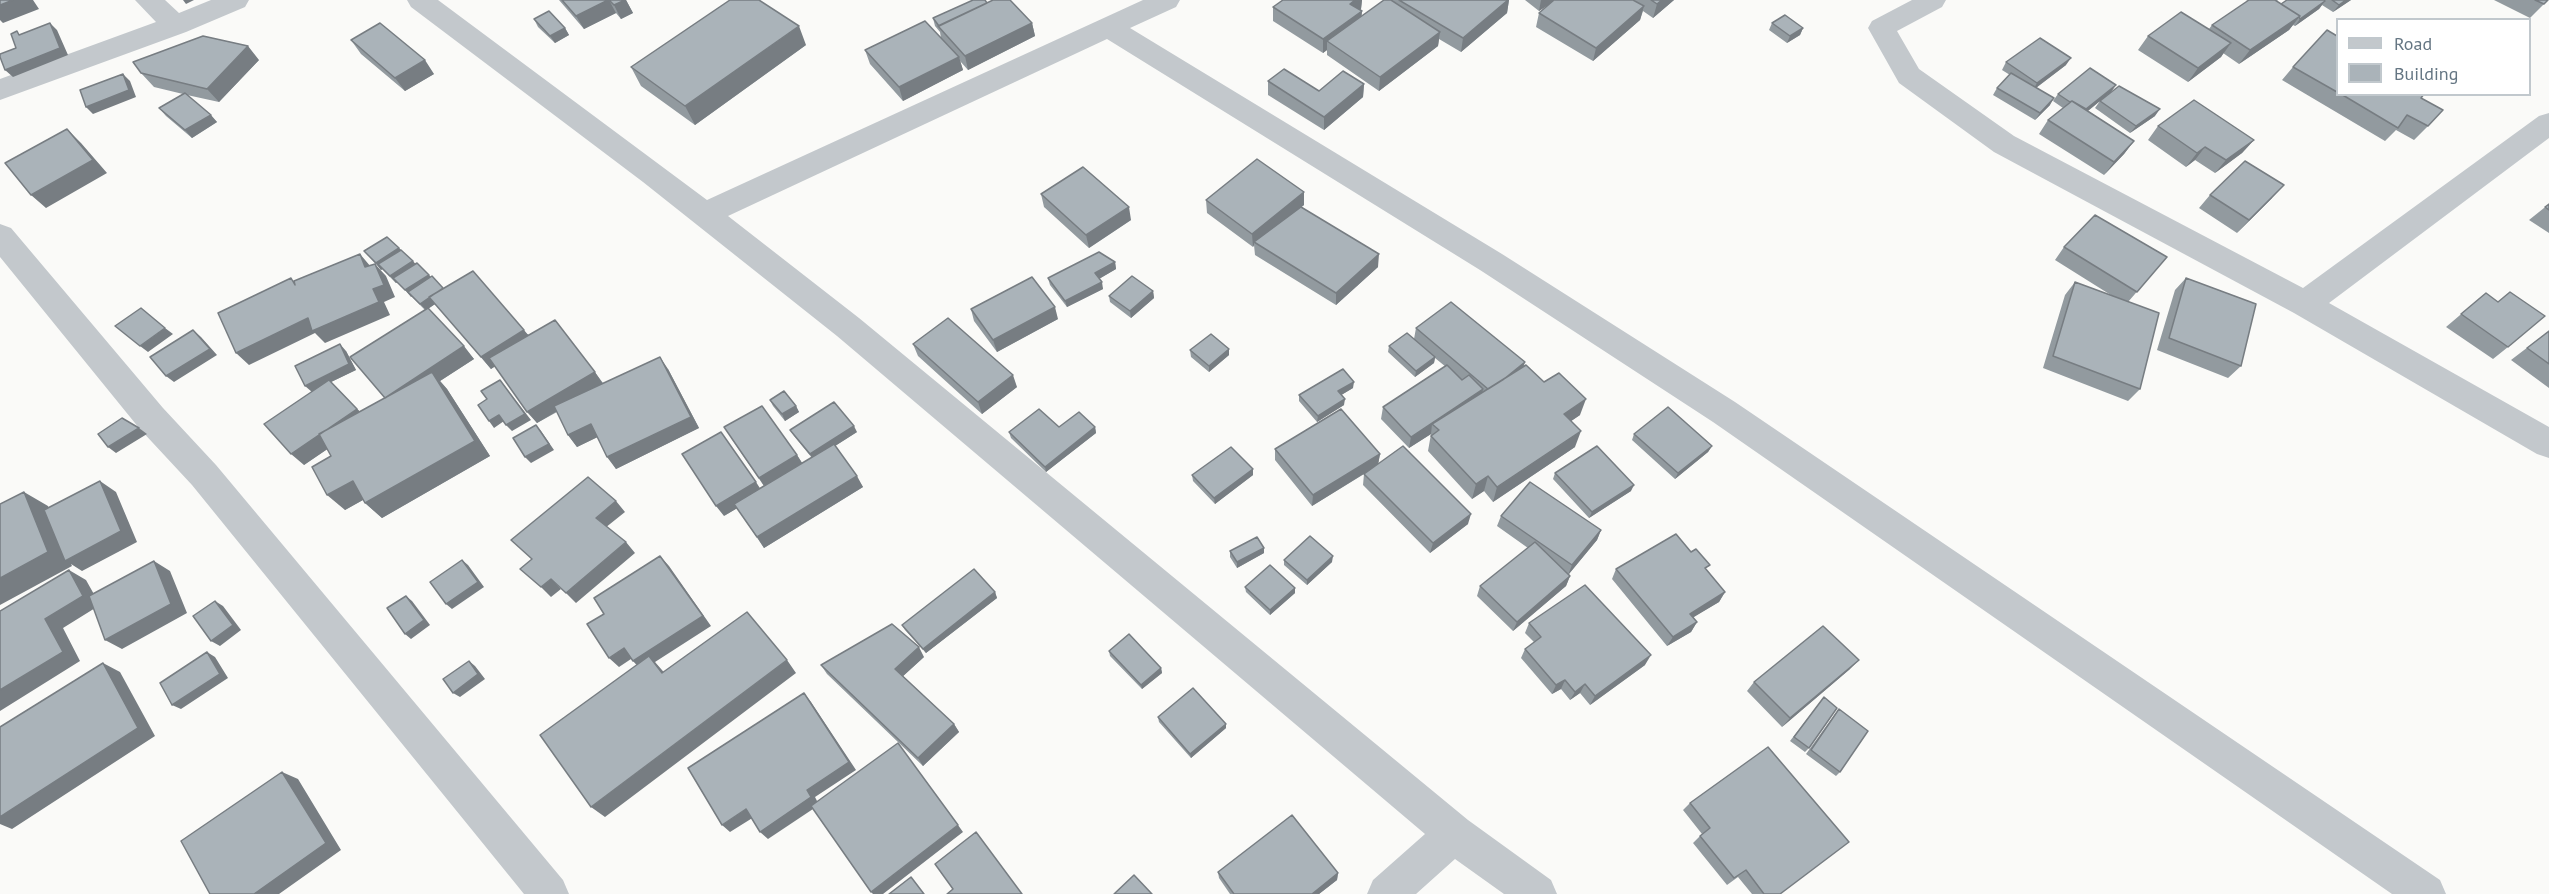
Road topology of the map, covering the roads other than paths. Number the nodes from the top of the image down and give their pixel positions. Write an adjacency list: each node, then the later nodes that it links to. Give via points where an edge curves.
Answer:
1 (148, 0): 6 (street)
2 (236, 0): 6 (street)
3 (420, 0): 10 (street)
4 (1167, 0): 7 (street)
5 (1932, 0): 12 (street, via 1882,28 1909,76 2004,144)
6 (176, 25): 8 (street)
7 (1108, 27): 10 (street); 18 (street, via 1491,262 1724,412)
8 (0, 90)
9 (2549, 123): 12 (street)
10 (704, 214): 14 (street, via 848,327)
11 (0, 236): 15 (street, via 151,418 204,475)
12 (2305, 304): 13 (street)
13 (2549, 444)
14 (1454, 834): 16 (street); 17 (street)
15 (549, 894)
16 (1387, 894)
17 (1537, 894)
18 (2427, 894)

